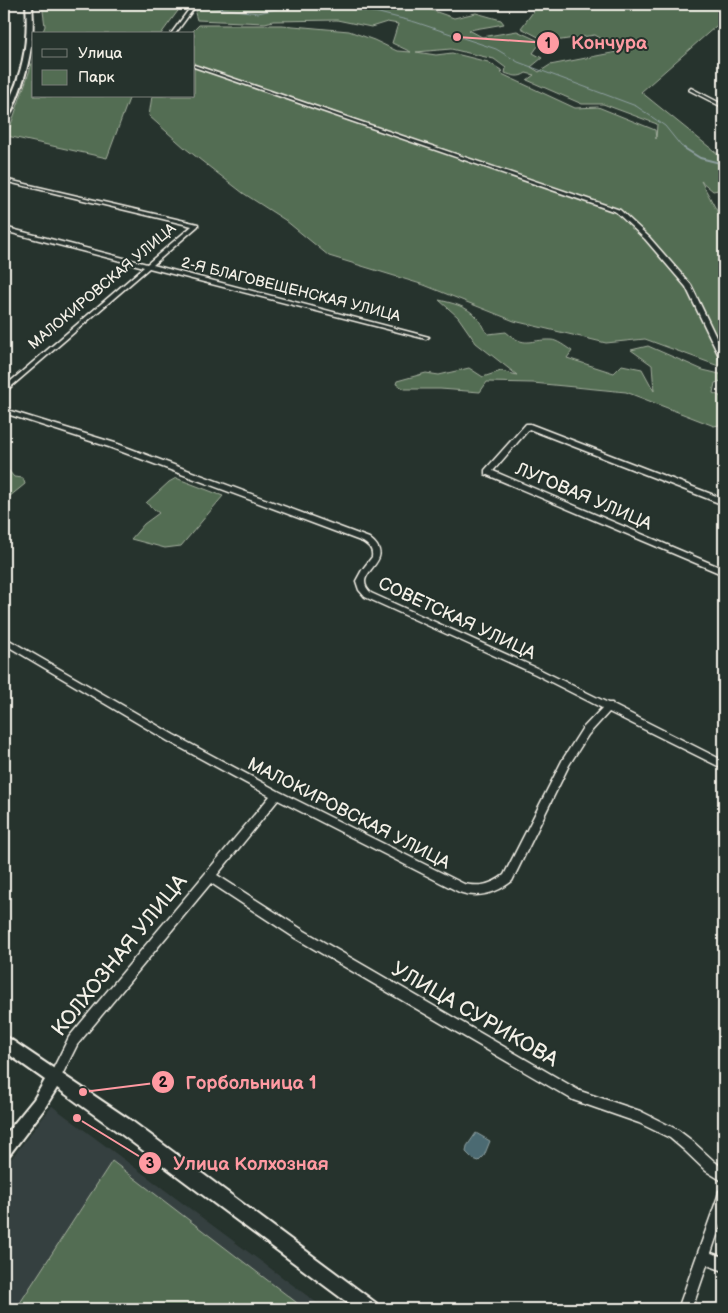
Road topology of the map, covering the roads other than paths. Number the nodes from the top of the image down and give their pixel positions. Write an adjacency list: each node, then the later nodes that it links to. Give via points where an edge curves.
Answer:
1 (22, 4): 7 (main road, via 24,35 21,54)
2 (29, 4): 9 (main road, via 31,34 28,54)
3 (195, 4): 4 (street)
4 (174, 32)
5 (195, 66): 14 (street, via 618,211 689,286)
6 (691, 89): 8 (street)
7 (4, 106)
8 (724, 107)
9 (4, 121)
10 (4, 180): 12 (street, МАЛОКИРОВСКАЯ УЛИЦА, via 196,225)
11 (4, 229): 12 (street, 2-Я БЛАГОВЕЩЕНСКАЯ УЛИЦА)
12 (150, 266): 13 (street, 2-Я БЛАГОВЕЩЕНСКАЯ УЛИЦА); 15 (street, МАЛОКИРОВСКАЯ УЛИЦА)
13 (426, 337)
14 (724, 360)
15 (4, 390)
16 (4, 411): 21 (street, СОВЕТСКАЯ УЛИЦА, via 112,445 366,540 377,553 360,580 362,591)
17 (528, 426): 18 (street); 19 (street, ЛУГОВАЯ УЛИЦА, via 488,472)
18 (724, 502)
19 (724, 572)
20 (4, 640): 23 (street, МАЛОКИРОВСКАЯ УЛИЦА, via 171,738)
21 (609, 706): 22 (street, СОВЕТСКАЯ УЛИЦА); 23 (street, МАЛОКИРОВСКАЯ УЛИЦА, via 585,732 566,762 508,878 492,889 479,892 463,889)
22 (724, 765)
23 (277, 795): 24 (street, КОЛХОЗНАЯ УЛИЦА)
24 (209, 876): 26 (street, КОЛХОЗНАЯ УЛИЦА, via 73,1041); 28 (street, УЛИЦА СУРИКОВА, via 299,934 577,1096 675,1134)
25 (4, 1042): 26 (street)
26 (54, 1079): 27 (street, КОЛХОЗНАЯ УЛИЦА, via 39,1104); 32 (street, via 127,1128)
27 (4, 1148)
28 (724, 1176)
29 (724, 1196): 30 (street)
30 (704, 1257): 31 (street); 33 (street)
31 (724, 1264)
32 (370, 1309)
33 (685, 1309)

